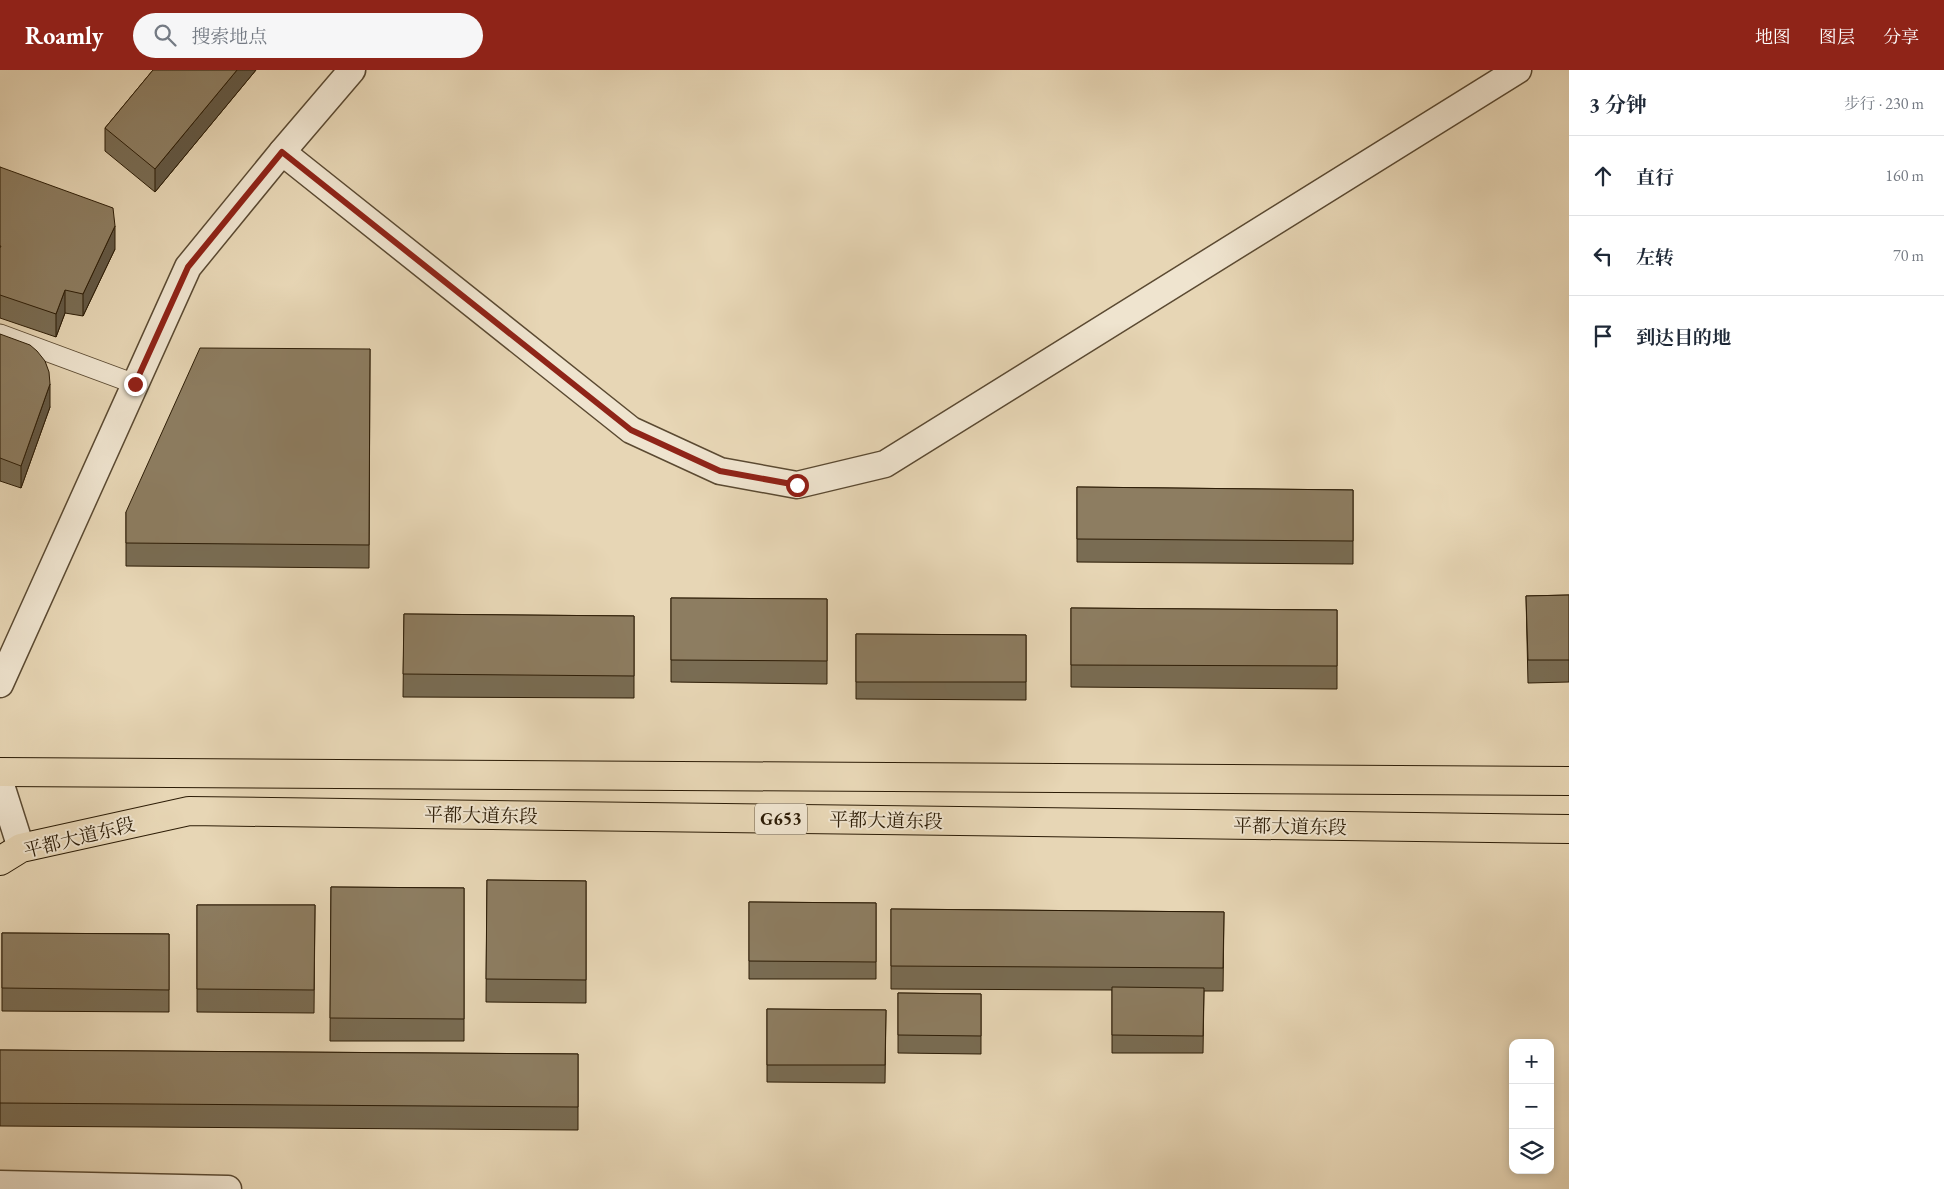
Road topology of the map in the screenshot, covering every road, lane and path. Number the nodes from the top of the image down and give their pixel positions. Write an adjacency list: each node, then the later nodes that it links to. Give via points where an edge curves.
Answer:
1 (352, 70): 3 (street)
2 (1518, 70): 3 (street, via 886,464 797,485 720,471 631,430)
3 (282, 152): 5 (street, via 188,267)
4 (0, 334): 5 (street)
5 (135, 384): 6 (street)
6 (0, 684)
7 (0, 772): 8 (highway, 平都大道东段 / G653)
8 (1569, 781)
9 (0, 782): 11 (street)
10 (1569, 829): 11 (highway, 平都大道东段 / G653, via 189,811)
11 (11, 855)
12 (0, 1184): 13 (street)
13 (228, 1189)

